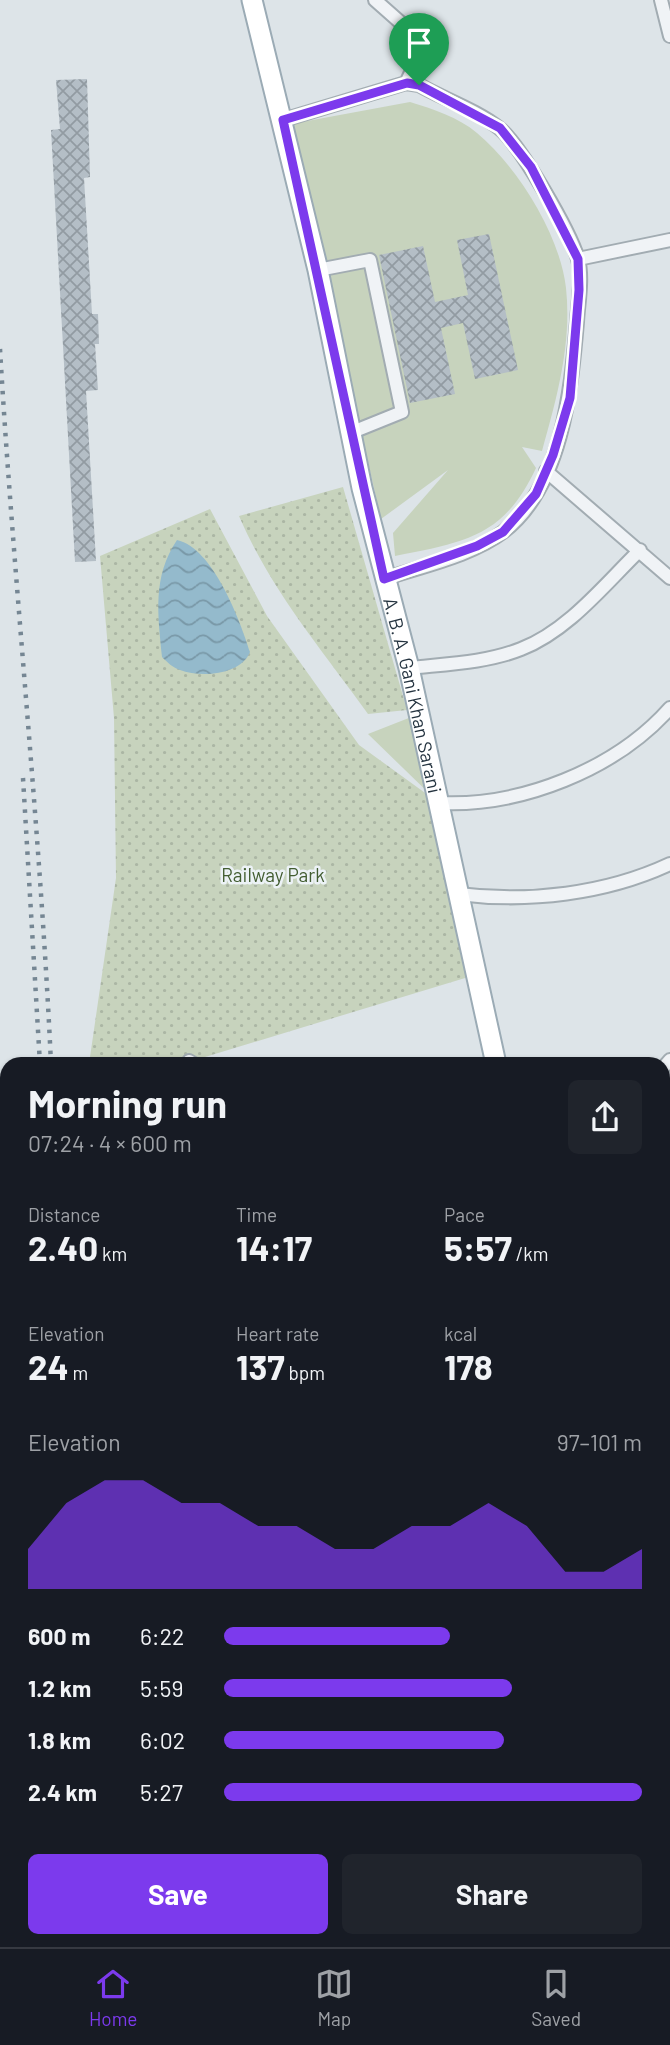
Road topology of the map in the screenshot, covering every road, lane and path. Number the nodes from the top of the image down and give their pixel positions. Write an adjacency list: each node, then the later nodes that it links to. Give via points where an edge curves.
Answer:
1 (252, 0): 6 (main road, A. B. A. Gani Khan Sarani)
2 (374, 0): 5 (street, via 418,38 420,54)
3 (661, 0): 4 (street)
4 (670, 36)
5 (407, 83): 6 (street); 8 (street, via 500,128 531,167)
6 (283, 120): 9 (main road, A. B. A. Gani Khan Sarani)
7 (670, 240): 8 (street)
8 (578, 259): 11 (street, via 570,398)
9 (318, 270): 10 (main road, A. B. A. Gani Khan Sarani); 10 (street, via 370,260 402,412)
10 (350, 433): 14 (main road, A. B. A. Gani Khan Sarani)
11 (546, 471): 12 (street); 14 (street, via 536,494 503,532)
12 (640, 550): 13 (street); 15 (street, via 570,618 522,649 489,659)
13 (670, 578)
14 (384, 579): 15 (main road, A. B. A. Gani Khan Sarani)
15 (409, 668): 17 (main road, A. B. A. Gani Khan Sarani)
16 (670, 709): 17 (street, via 632,742 571,777 512,796)
17 (439, 803): 19 (main road, A. B. A. Gani Khan Sarani)
18 (670, 864): 19 (street, via 607,887 528,897)
19 (458, 894): 20 (main road, A. B. A. Gani Khan Sarani)
20 (494, 1057)

